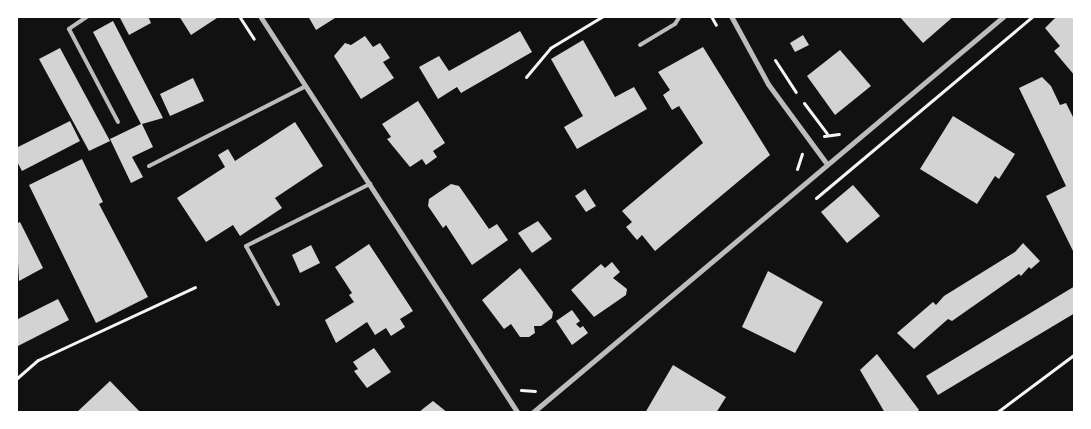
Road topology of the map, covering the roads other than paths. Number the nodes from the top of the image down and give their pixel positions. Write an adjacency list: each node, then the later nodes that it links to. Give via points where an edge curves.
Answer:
1 (88, 16): 8 (lane, via 69,29)
2 (260, 16): 7 (street)
3 (680, 16): 6 (lane, via 676,24)
4 (731, 16): 9 (street, via 768,84)
5 (1004, 16): 9 (street)
6 (640, 45)
7 (306, 86): 10 (lane); 11 (street)
8 (118, 122)
9 (827, 164): 14 (street)
10 (149, 166)
11 (370, 184): 12 (lane, via 246,246); 13 (street)
12 (278, 304)
13 (518, 413)
14 (532, 413)

